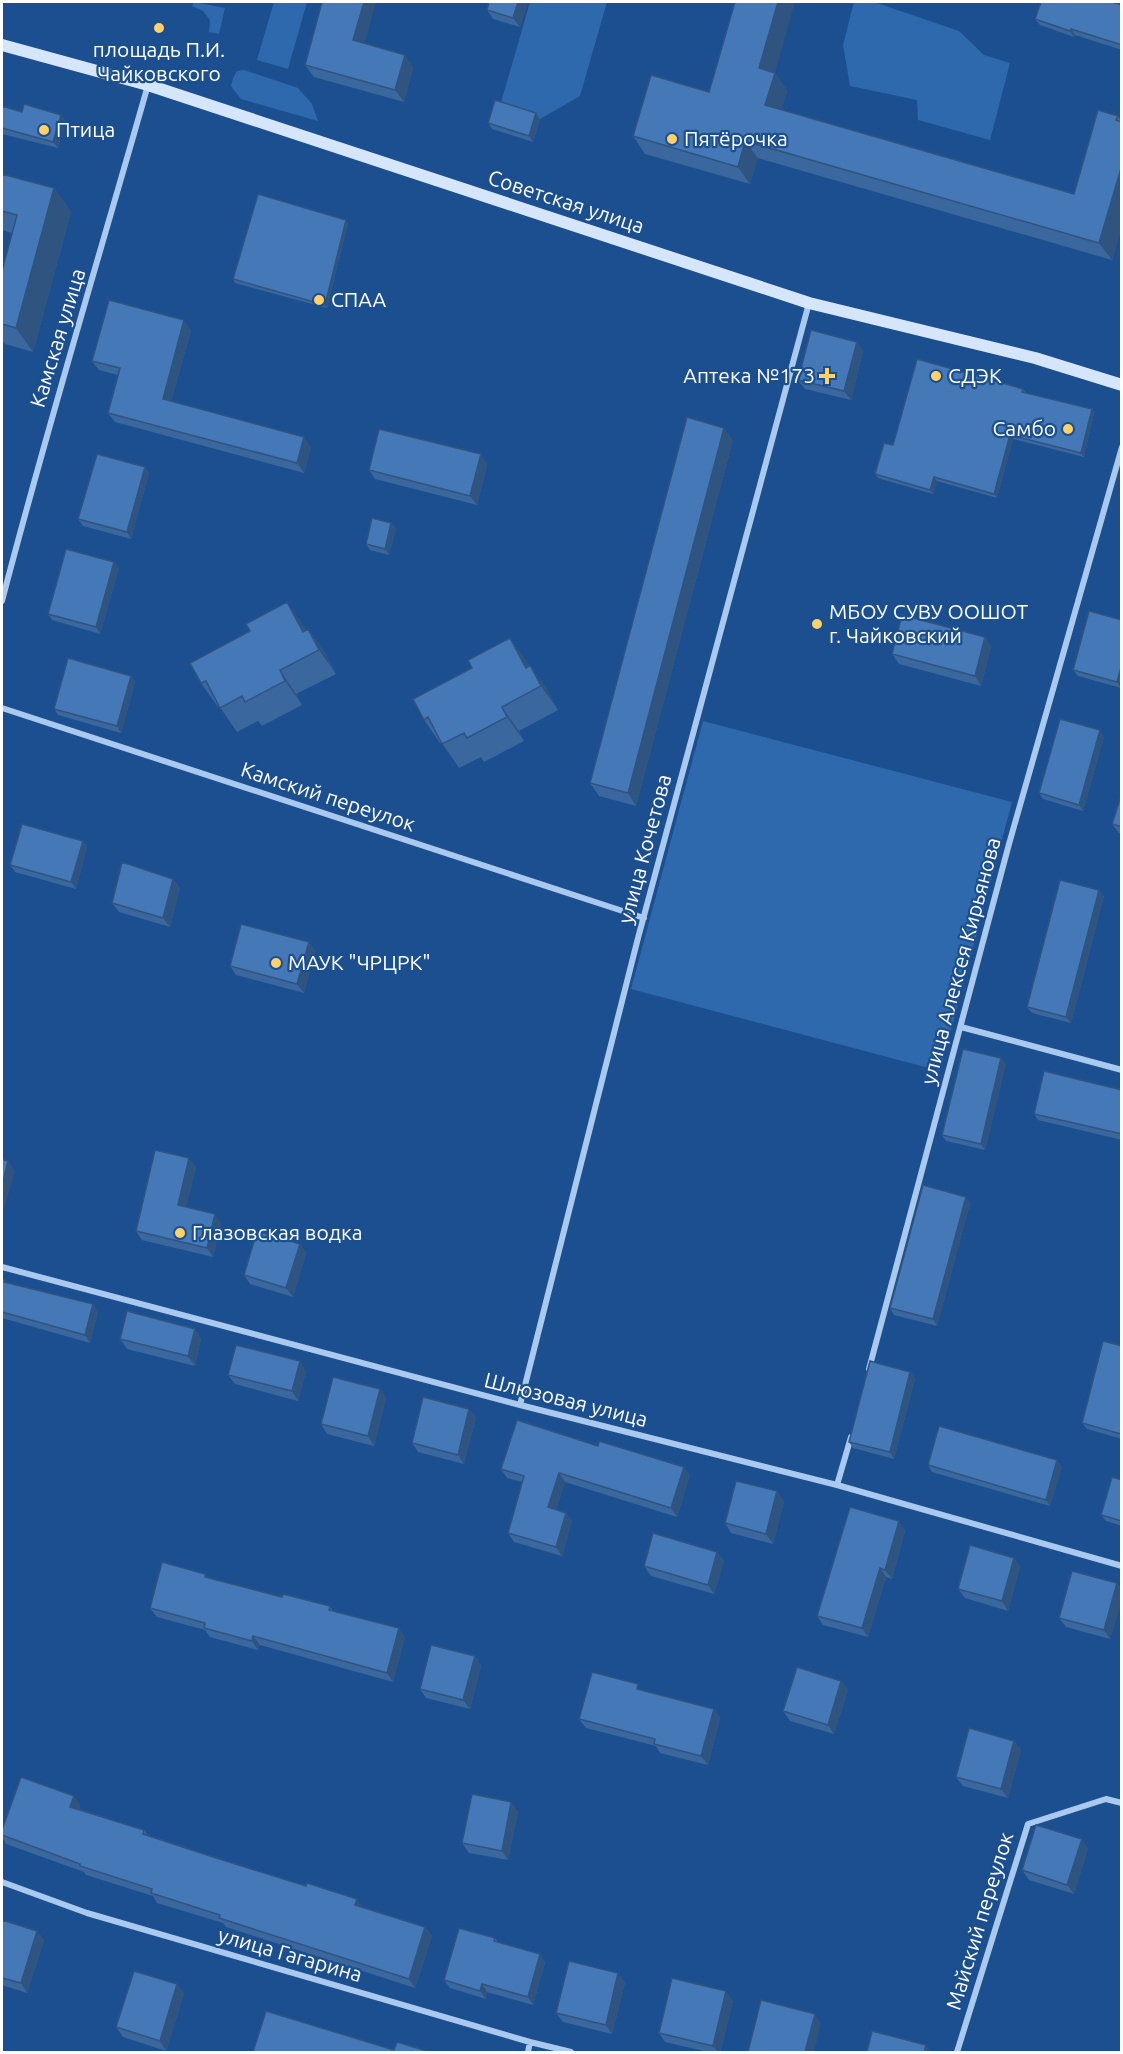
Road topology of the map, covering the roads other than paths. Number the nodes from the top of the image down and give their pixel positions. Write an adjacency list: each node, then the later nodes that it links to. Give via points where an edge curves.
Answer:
1 (2, 45): 2 (main road, Советская улица)
2 (148, 85): 3 (main road, Советская улица); 6 (street, Камская улица, via 45,438)
3 (809, 303): 4 (main road, Советская улица, via 1035,358); 8 (street, улица Кочетова)
4 (1122, 384)
5 (1122, 447): 9 (street, улица Алексея Кирьянова)
6 (2, 601)
7 (2, 708): 8 (street, Камский переулок)
8 (644, 918): 13 (street, улица Кочетова)
9 (961, 1027): 10 (street); 12 (street, улица Алексея Кирьянова)
10 (1122, 1070)
11 (2, 1267): 13 (street, Шлюзовая улица)
12 (866, 1382)
13 (520, 1406): 15 (street, Шлюзовая улица)
14 (853, 1428): 15 (street)
15 (837, 1485): 16 (street, Шлюзовая улица)
16 (1122, 1566)
17 (1122, 1803): 22 (street, Майский переулок, via 1107,1799 1028,1824)
18 (2, 1882): 19 (street, улица Гагарина, via 87,1913)
19 (530, 2042): 20 (street); 21 (street, улица Гагарина)
20 (528, 2052)
21 (571, 2052)
22 (957, 2052)

